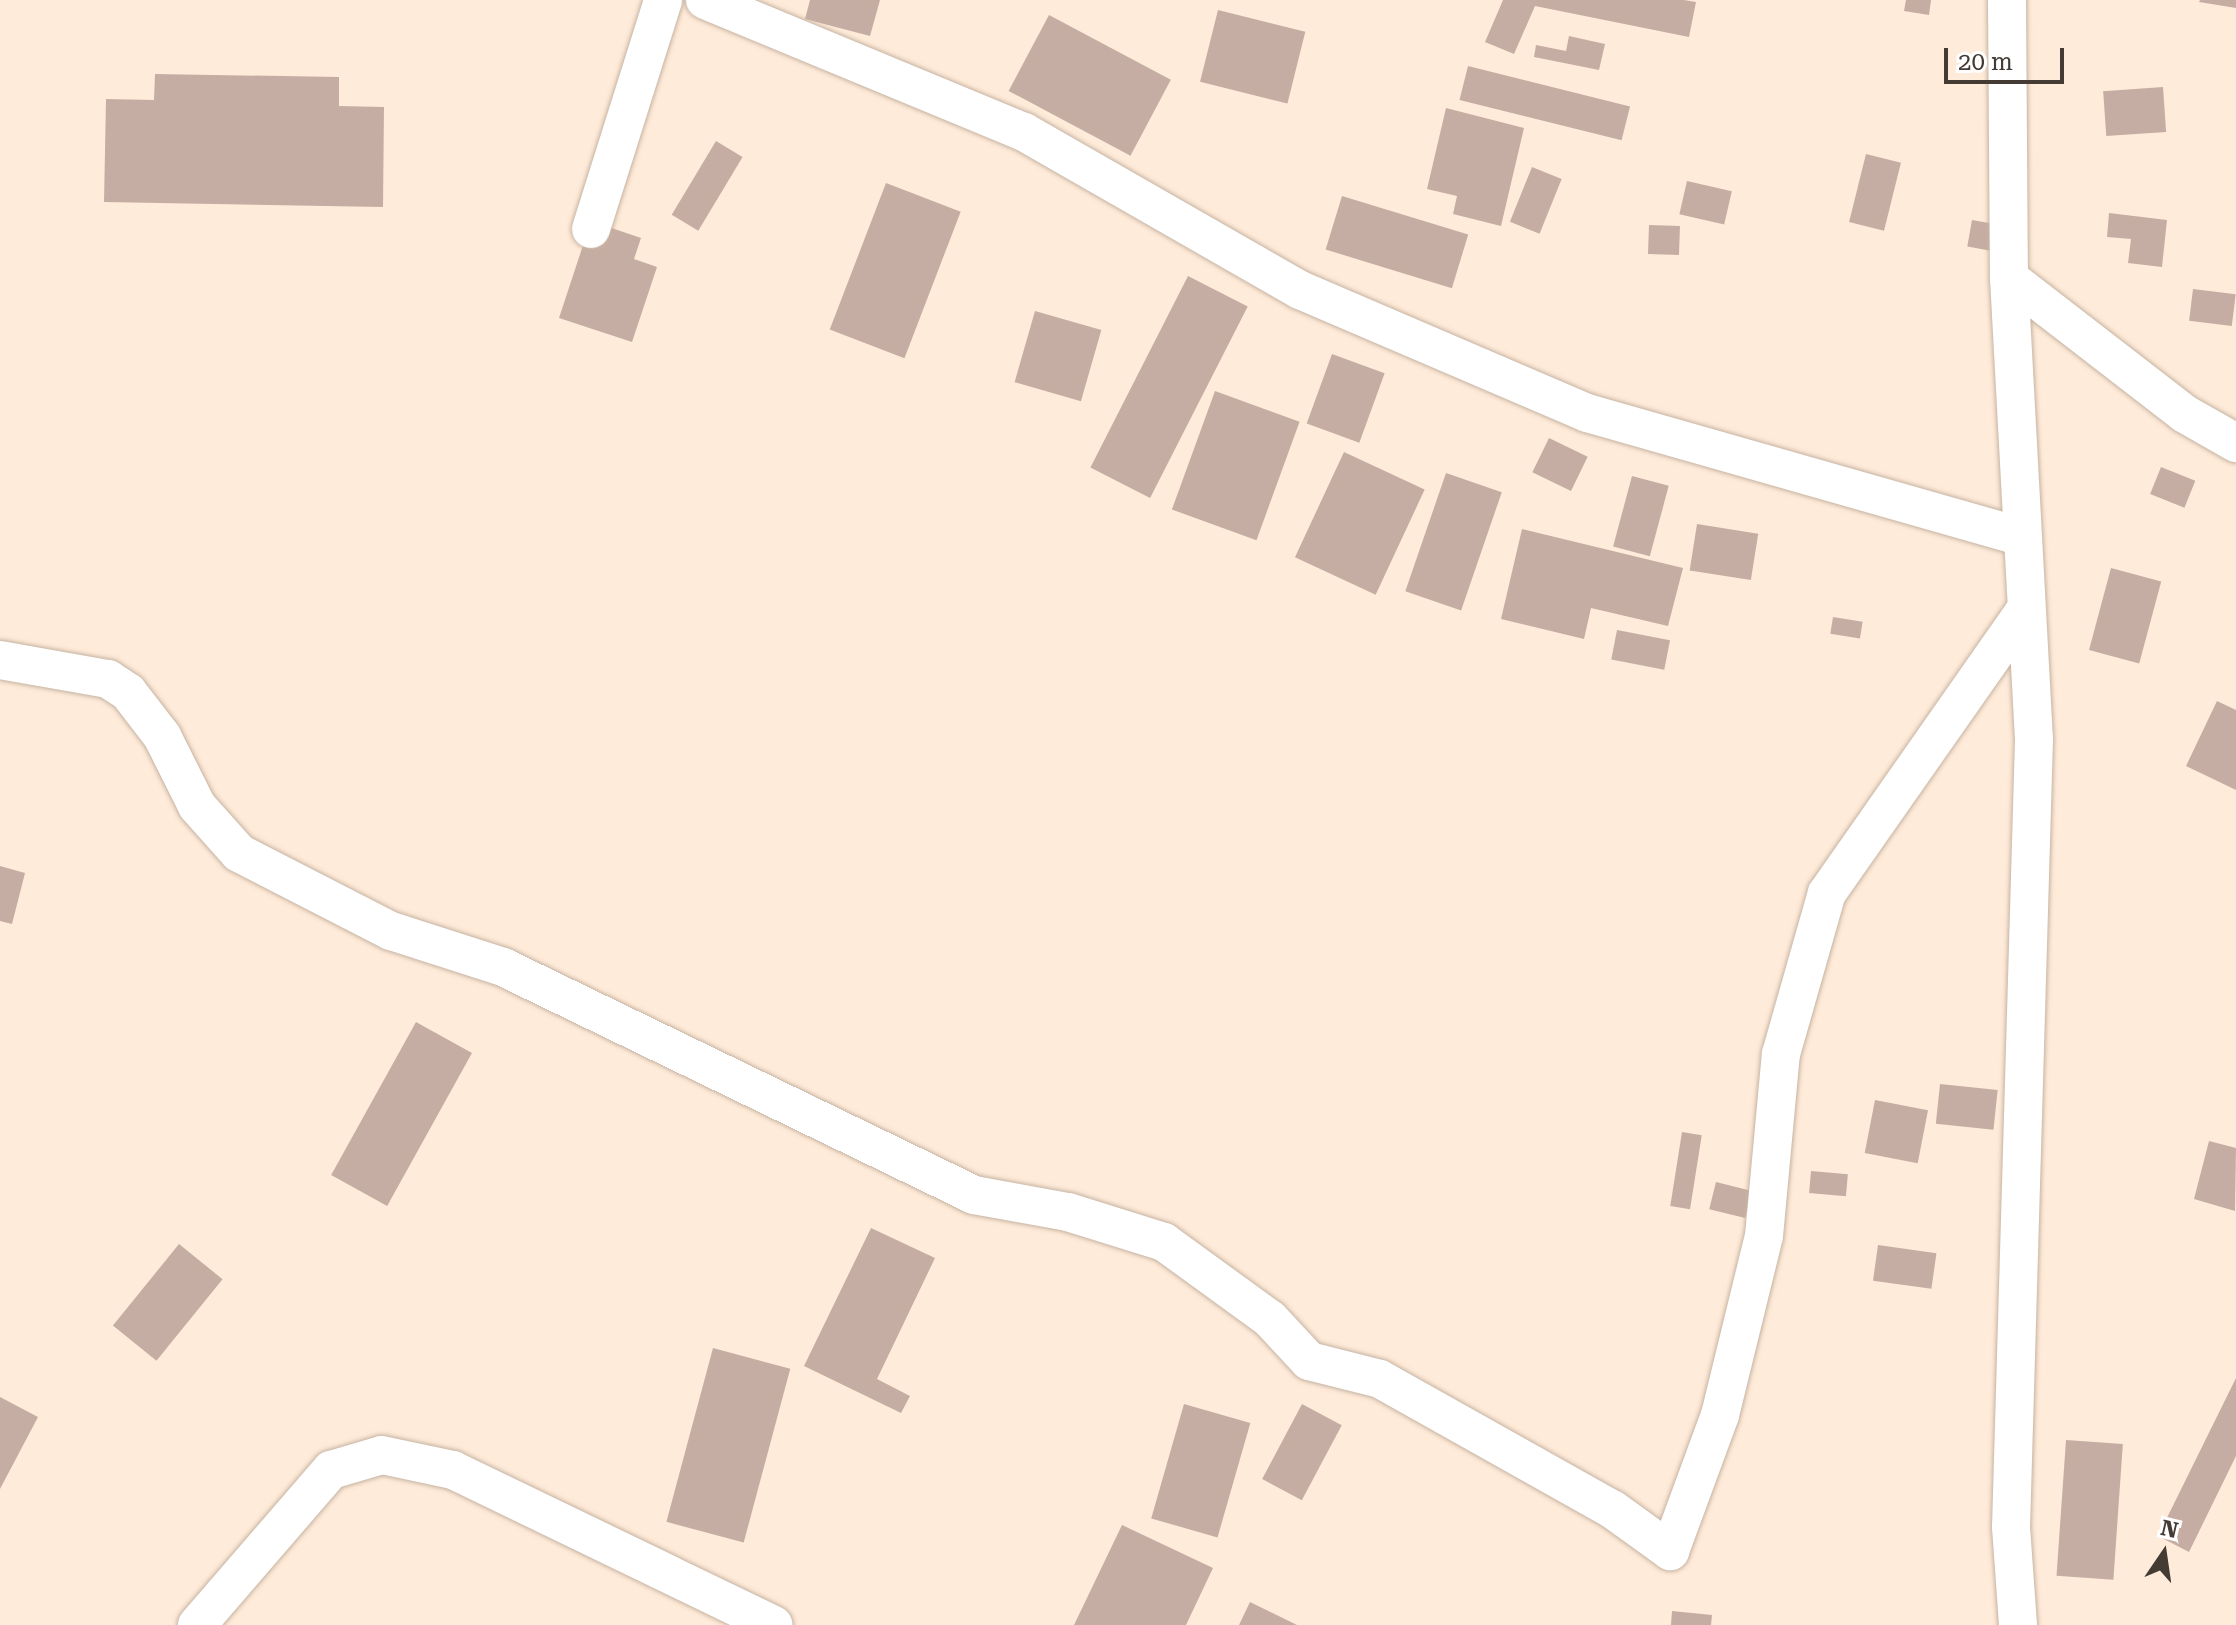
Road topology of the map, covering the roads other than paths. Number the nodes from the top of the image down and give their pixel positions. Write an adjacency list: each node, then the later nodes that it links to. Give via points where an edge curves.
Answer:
1 (663, 0): 4 (street)
2 (705, 0): 7 (street, via 1024,132 1300,290 1587,413)
3 (2007, 0): 5 (street)
4 (591, 229)
5 (2009, 278): 6 (street, via 2185,414); 7 (street)
6 (2236, 443)
7 (2023, 537): 8 (street)
8 (2025, 610): 9 (street, via 1827,893 1781,1054 1764,1236 1720,1415 1670,1551 1612,1509 1380,1379 1309,1361 1270,1319 1164,1242 1068,1212 974,1195 503,967 391,931 239,853 197,806 162,736 128,692 108,679); 12 (street, via 2034,739 2011,1527)
9 (0, 660)
10 (197, 1625): 11 (street, via 331,1470 382,1455 453,1470)
11 (774, 1625)
12 (2018, 1625)

